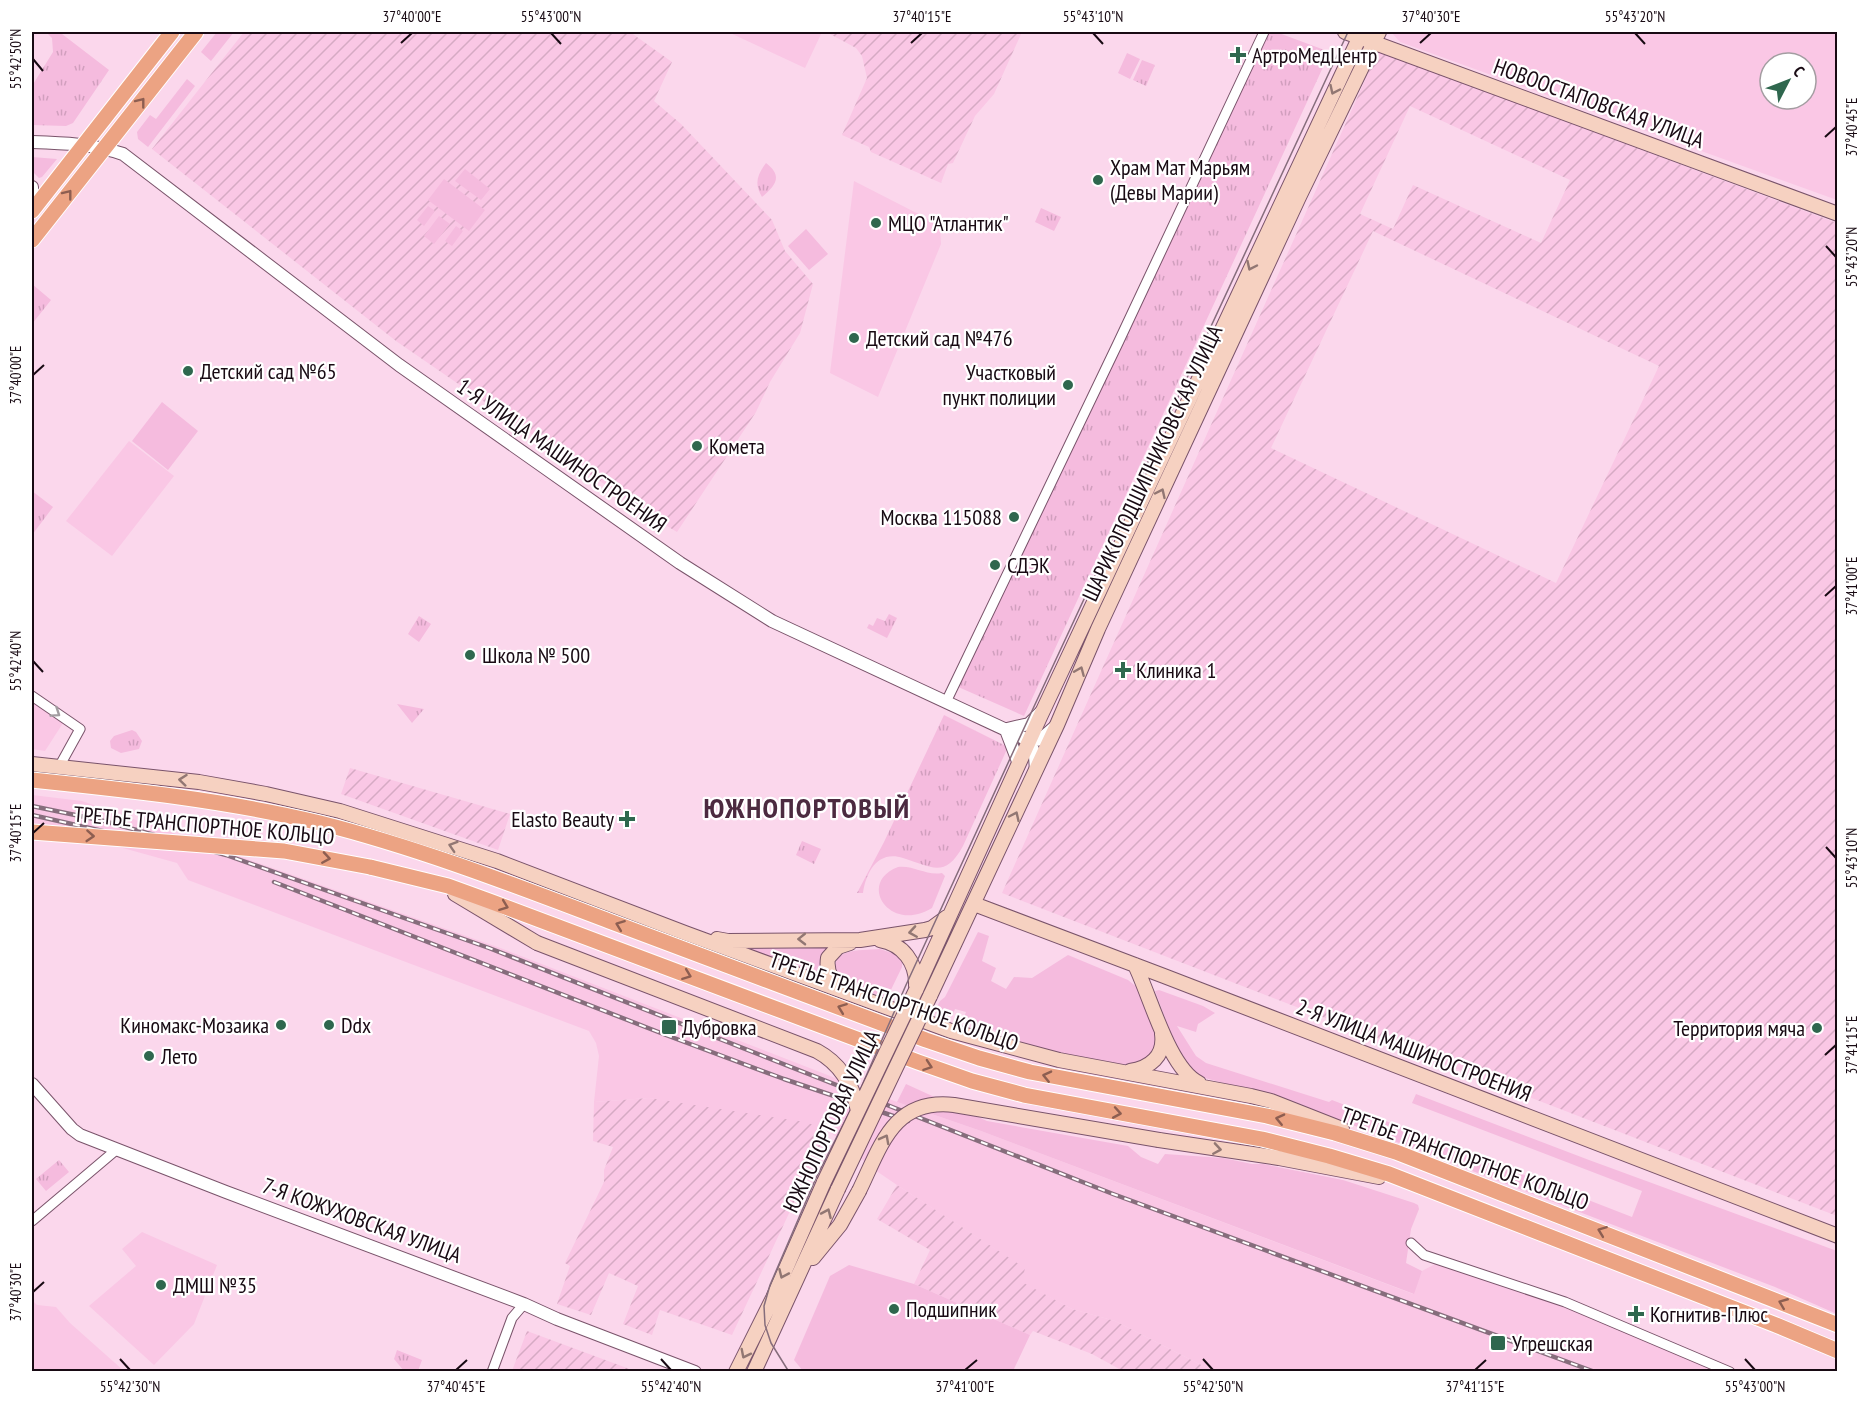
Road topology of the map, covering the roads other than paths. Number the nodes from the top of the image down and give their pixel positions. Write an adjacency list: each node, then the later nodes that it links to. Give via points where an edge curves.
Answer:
1 (172, 32): 8 (main road)
2 (196, 32): 9 (main road, one-way to 2)
3 (1264, 32): 16 (street)
4 (1345, 32): 5 (main road, НОВООСТАПОВСКАЯ УЛИЦА)
5 (1361, 34): 6 (main road, НОВООСТАПОВСКАЯ УЛИЦА); 17 (main road, ШАРИКОПОДШИПНИКОВСКАЯ УЛИЦА, one-way to 17)
6 (1377, 37): 13 (main road, НОВООСТАПОВСКАЯ УЛИЦА); 18 (main road, ШАРИКОПОДШИПНИКОВСКАЯ УЛИЦА, one-way to 6, via 1151,514)
7 (32, 142): 8 (street, 1-Я УЛИЦА МАШИНОСТРОЕНИЯ)
8 (83, 144): 9 (street, 1-Я УЛИЦА МАШИНОСТРОЕНИЯ); 12 (main road)
9 (105, 148): 14 (main road, one-way to 9); 16 (street, 1-Я УЛИЦА МАШИНОСТРОЕНИЯ, via 123,154 399,365 680,563 772,621)
10 (32, 187): 11 (street)
11 (32, 201)
12 (32, 211)
13 (1838, 214)
14 (32, 240)
15 (32, 696): 23 (street, one-way to 23, via 81,729)
16 (946, 702): 19 (street, 1-Я УЛИЦА МАШИНОСТРОЕНИЯ)
17 (1043, 710): 19 (street, via 1029,724); 20 (main road, ШАРИКОПОДШИПНИКОВСКАЯ УЛИЦА)
18 (1058, 725): 20 (street); 24 (main road, ШАРИКОПОДШИПНИКОВСКАЯ УЛИЦА)
19 (1006, 730): 20 (street, 1-Я УЛИЦА МАШИНОСТРОЕНИЯ); 22 (street)
20 (1030, 741): 22 (main road, ШАРИКОПОДШИПНИКОВСКАЯ УЛИЦА); 24 (street)
21 (32, 764): 23 (main road)
22 (1019, 764): 30 (main road, ШАРИКОПОДШИПНИКОВСКАЯ УЛИЦА)
23 (59, 767): 26 (main road, one-way to 23)
24 (1036, 771): 31 (main road, ШАРИКОПОДШИПНИКОВСКАЯ УЛИЦА, one-way to 24)
25 (32, 780): 27 (main road, ТРЕТЬЕ ТРАНСПОРТНОЕ КОЛЬЦО, via 246,807)
26 (216, 785): 27 (main road); 34 (main road, one-way to 26, via 420,835 340,811)
27 (316, 822): 46 (main road, ТРЕТЬЕ ТРАНСПОРТНОЕ КОЛЬЦО, one-way to 27, via 1267,1116 1058,1079 979,1058 457,864)
28 (32, 832): 29 (main road, ТРЕТЬЕ ТРАНСПОРТНОЕ КОЛЬЦО, one-way to 29, bridge, via 284,851)
29 (409, 875): 44 (main road, bridge, via 464,898 537,943 817,1051 834,1062 846,1077); 47 (main road, ТРЕТЬЕ ТРАНСПОРТНОЕ КОЛЬЦО, one-way to 47, via 492,902 972,1081 1054,1102 1292,1146 1359,1164)
30 (965, 881): 31 (main road); 33 (main road, ЮЖНОПОРТОВАЯ УЛИЦА)
31 (974, 904): 32 (main road, 2-Я УЛИЦА МАШИНОСТРОЕНИЯ); 33 (main road); 36 (main road, ЮЖНОПОРТОВАЯ УЛИЦА)
32 (998, 914): 36 (main road, via 981,917); 37 (main road, 2-Я УЛИЦА МАШИНОСТРОЕНИЯ)
33 (949, 915): 35 (main road, one-way to 35, via 932,928); 38 (main road, ЮЖНОПОРТОВАЯ УЛИЦА)
34 (685, 933): 35 (main road, one-way to 34, via 728,941); 39 (main road)
35 (866, 940): 38 (main road, via 894,944 905,953 916,977); 39 (main road, via 838,947 828,958 831,978)
36 (951, 952): 51 (main road, ЮЖНОПОРТОВАЯ УЛИЦА, one-way to 36, bridge)
37 (1135, 965): 40 (main road); 49 (main road, 2-Я УЛИЦА МАШИНОСТРОЕНИЯ)
38 (916, 990): 44 (main road, ЮЖНОПОРТОВАЯ УЛИЦА, bridge)
39 (852, 994): 41 (main road, via 1008,1048)
40 (1160, 1024): 41 (main road, via 1163,1045 1157,1058 1139,1069); 43 (main road, via 1186,1075)
41 (1119, 1071): 43 (main road)
42 (32, 1083): 45 (street, 7-Я КОЖУХОВСКАЯ УЛИЦА, via 72,1129)
43 (1206, 1086): 46 (main road, via 1271,1101)
44 (858, 1111): 52 (main road, ЮЖНОПОРТОВАЯ УЛИЦА, one-way to 52, bridge)
45 (116, 1150): 48 (street); 53 (street, 7-Я КОЖУХОВСКАЯ УЛИЦА)
46 (1396, 1152): 55 (main road, ТРЕТЬЕ ТРАНСПОРТНОЕ КОЛЬЦО, one-way to 46)
47 (1428, 1190): 51 (main road, one-way to 47, bridge, via 840,1225 890,1129 910,1111 927,1105 954,1105 1329,1167); 56 (main road, ТРЕТЬЕ ТРАНСПОРТНОЕ КОЛЬЦО)
48 (32, 1221)
49 (1838, 1236)
50 (1411, 1243): 61 (street, via 1424,1255 1565,1302)
51 (800, 1274): 54 (main road, ЮЖНОПОРТОВАЯ УЛИЦА)
52 (772, 1298): 54 (main road, via 776,1308); 59 (main road, ЮЖНОПОРТОВАЯ УЛИЦА, one-way to 59)
53 (524, 1304): 57 (street, via 512,1318); 58 (street, 7-Я КОЖУХОВСКАЯ УЛИЦА)
54 (785, 1305): 60 (main road, ЮЖНОПОРТОВАЯ УЛИЦА)
55 (1838, 1325)
56 (1838, 1351)
57 (492, 1371)
58 (695, 1371)
59 (736, 1371)
60 (754, 1371)
61 (1730, 1371)

